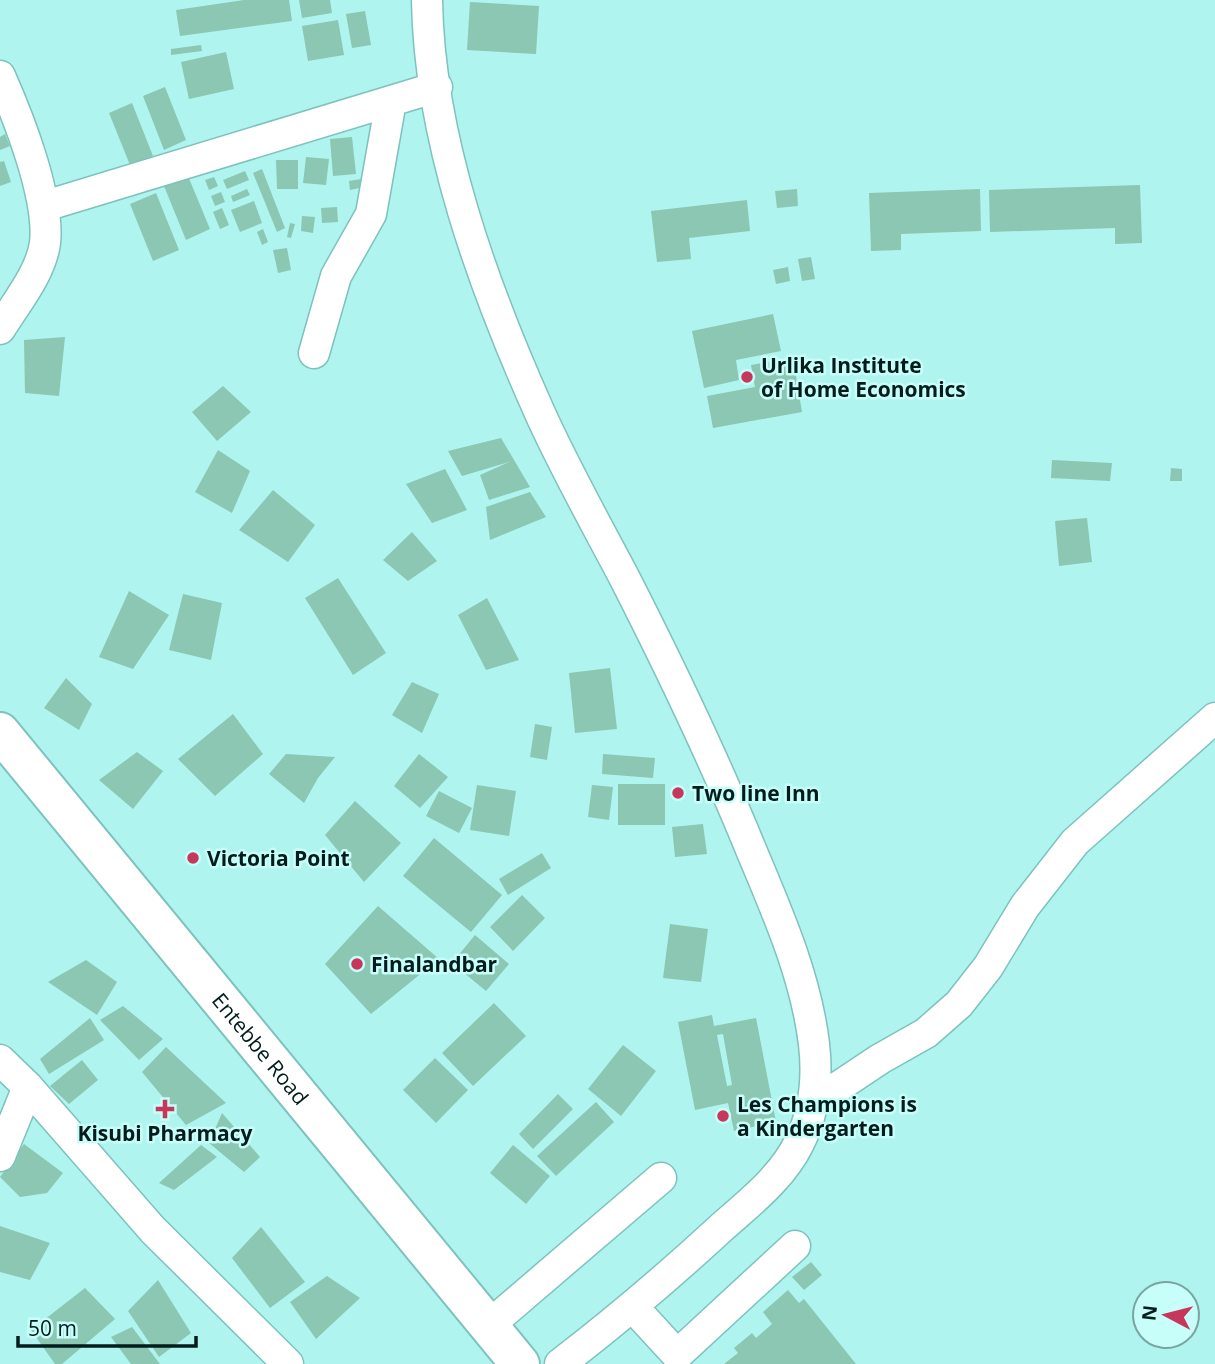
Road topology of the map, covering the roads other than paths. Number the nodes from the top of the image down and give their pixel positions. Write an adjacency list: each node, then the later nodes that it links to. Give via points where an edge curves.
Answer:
1 (428, 0): 3 (street)
2 (0, 76): 5 (street)
3 (437, 88): 4 (street); 12 (street, via 449,159 486,278 539,412 648,624 721,778 784,928 815,1047)
4 (391, 101): 5 (street); 7 (street, via 371,214 336,276)
5 (45, 206): 6 (street, via 45,244 37,266)
6 (0, 329)
7 (314, 352)
8 (1215, 718): 12 (street, via 1075,842 959,1004 926,1034)
9 (0, 732): 17 (main road, Entebbe Road)
10 (0, 1060): 11 (street)
11 (28, 1087): 13 (street); 19 (street, via 153,1230)
12 (814, 1103): 16 (street, via 799,1144 775,1179)
13 (0, 1156)
14 (660, 1178): 17 (street)
15 (795, 1246): 18 (street)
16 (633, 1307): 18 (street); 21 (street)
17 (488, 1326): 20 (main road, Entebbe Road)
18 (676, 1359)
19 (288, 1364)
20 (520, 1364)
21 (560, 1364)

